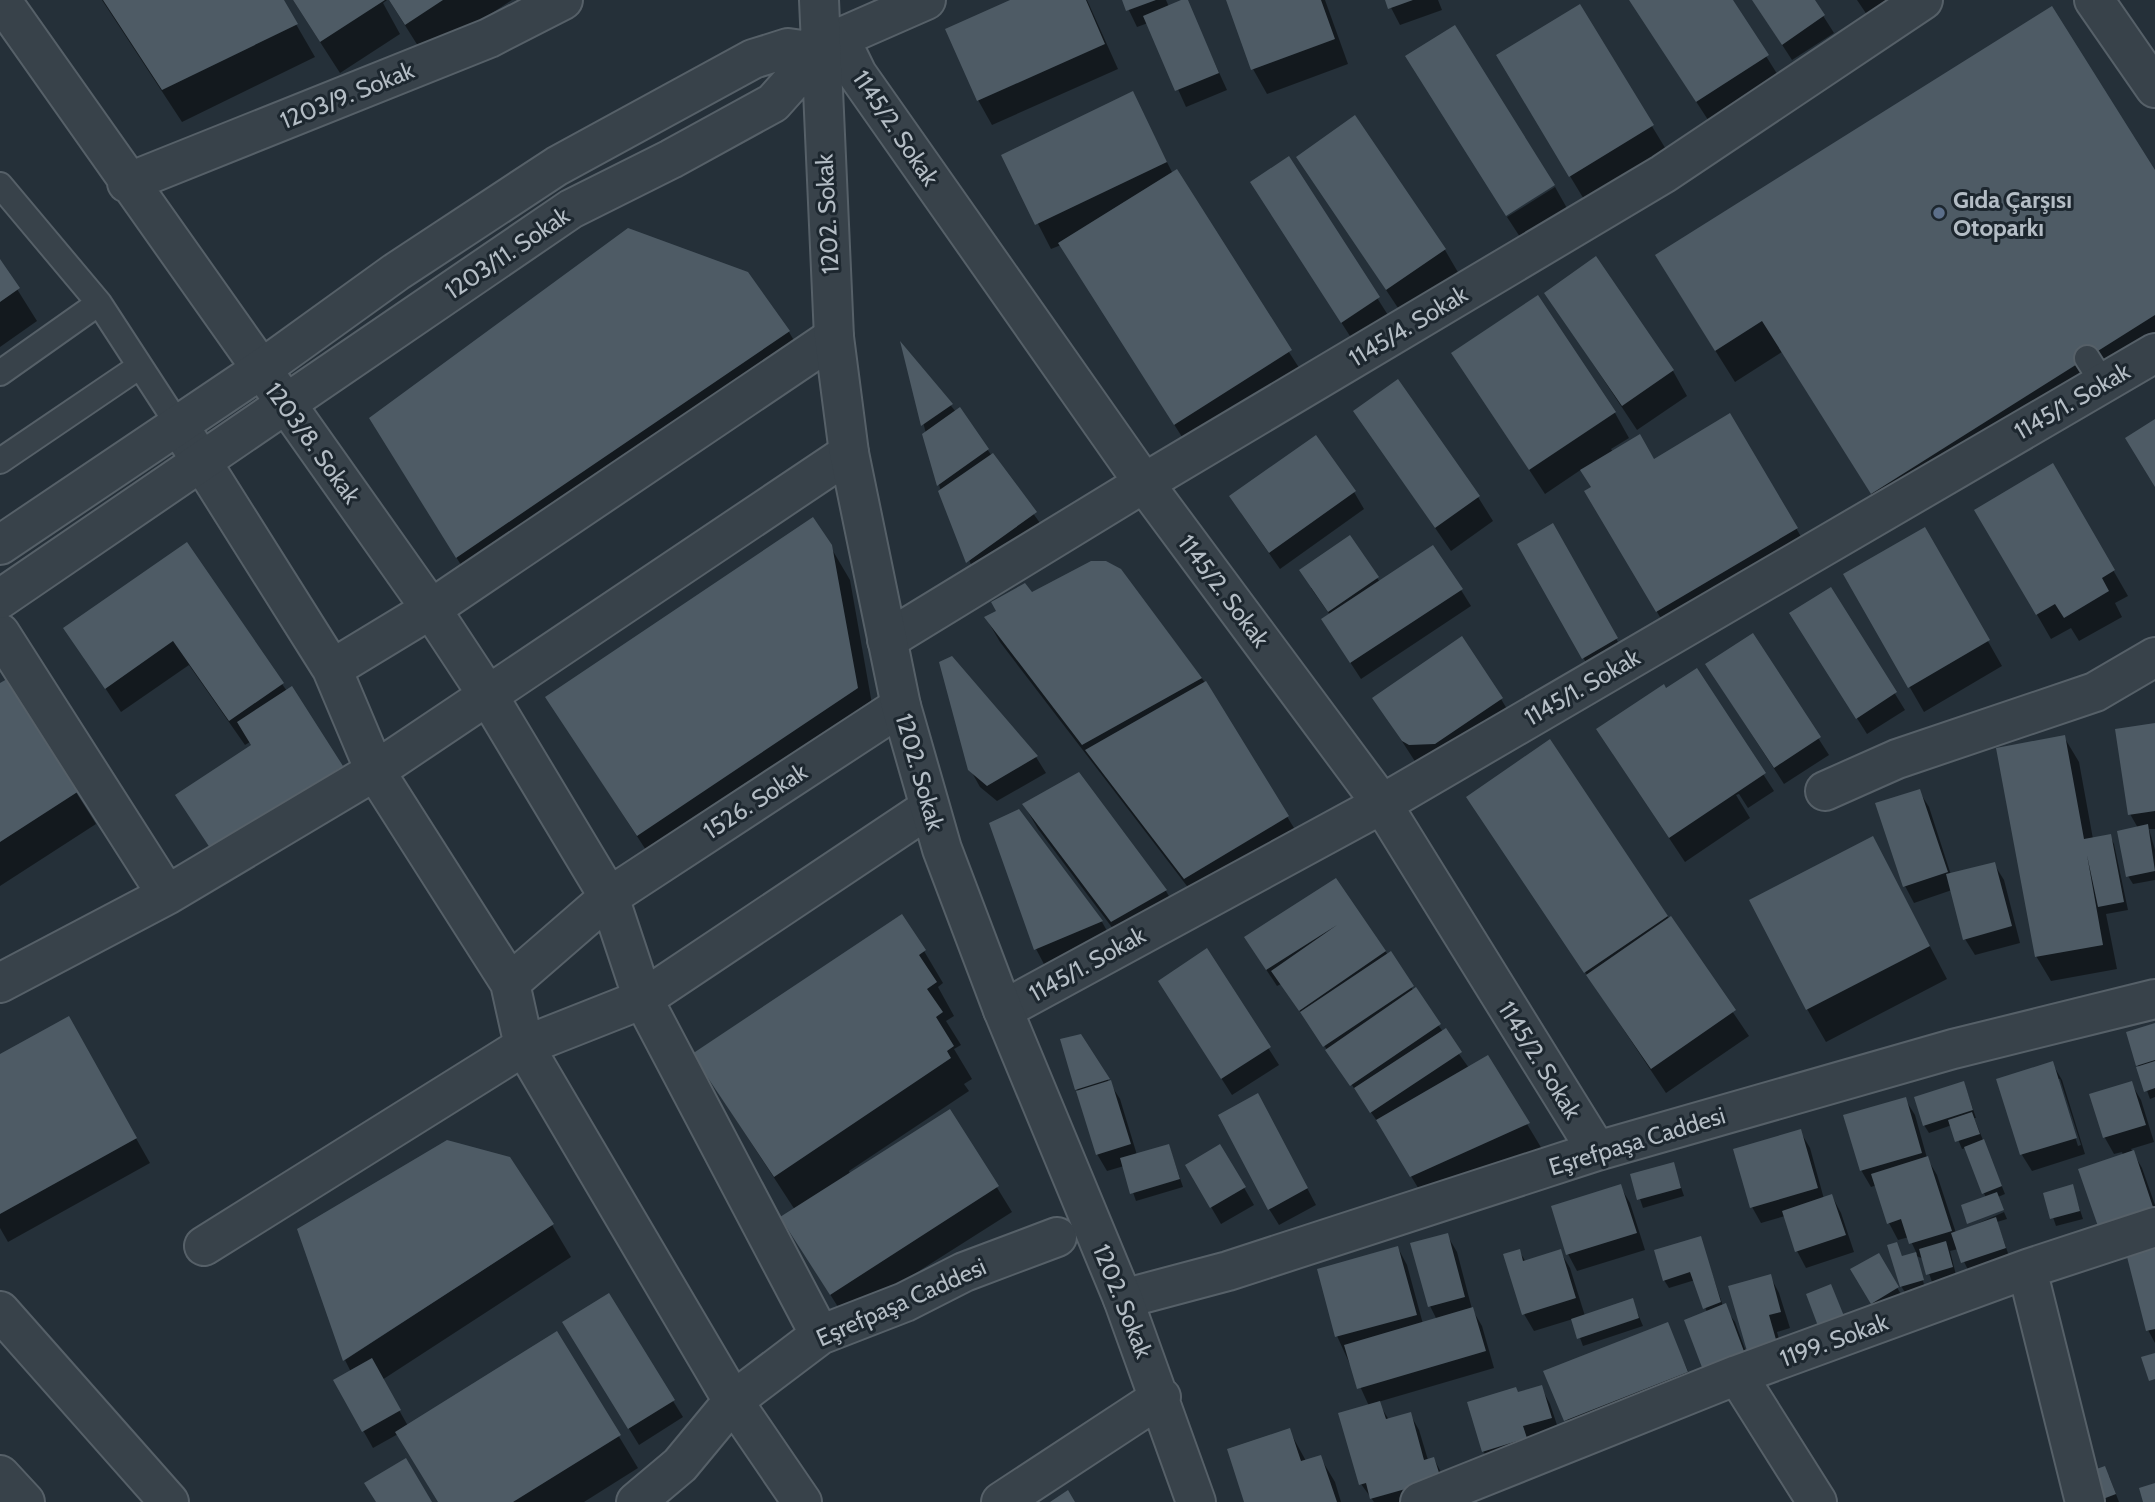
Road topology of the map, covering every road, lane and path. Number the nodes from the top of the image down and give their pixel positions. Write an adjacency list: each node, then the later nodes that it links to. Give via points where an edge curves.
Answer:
1 (1, 0): 9 (street, 1203/8. Sokak)
2 (562, 0): 9 (street, 1203/9. Sokak, via 489,38)
3 (819, 0): 7 (street, 1202. Sokak)
4 (926, 0): 7 (street)
5 (1923, 0): 22 (street, 1145/4. Sokak, via 1663,174)
6 (2094, 0): 8 (street)
7 (822, 45): 12 (street, 1202. Sokak); 15 (street, 1203/11. Sokak, via 788,48 753,59 557,166 396,272); 17 (street, 1203/11. Sokak, via 773,103 571,209); 22 (street, 1145/2. Sokak, via 857,74)
8 (2155, 88)
9 (127, 183): 15 (street, 1203/8. Sokak)
10 (0, 185): 11 (lane)
11 (99, 303): 14 (lane); 16 (lane)
12 (834, 337): 19 (street, 1202. Sokak); 25 (street)
13 (2155, 353): 34 (street, 1145/1. Sokak, via 2095,370)
14 (140, 366): 18 (lane); 20 (lane)
15 (260, 370): 17 (street, 1203/8. Sokak); 18 (street, 1203/11. Sokak)
16 (0, 373)
17 (285, 404): 21 (street, 1203/11. Sokak); 25 (street, 1203/8. Sokak)
18 (179, 426): 21 (street); 23 (street, 1203/11. Sokak)
19 (849, 453): 27 (street, 1202. Sokak); 30 (street)
20 (0, 461)
21 (201, 461): 24 (street, 1203/11. Sokak); 29 (street)
22 (1144, 483): 27 (street, 1145/4. Sokak); 34 (street, 1145/2. Sokak)
23 (0, 545)
24 (0, 599)
25 (431, 609): 29 (street); 30 (street, 1203/8. Sokak)
26 (0, 632): 36 (street)
27 (887, 640): 31 (street, 1202. Sokak)
28 (2155, 657): 33 (street, via 2095,692 1897,759)
29 (332, 669): 32 (street)
30 (487, 694): 32 (street); 37 (street, 1203/8. Sokak)
31 (901, 706): 35 (street, 1202. Sokak); 37 (street, 1526. Sokak)
32 (375, 771): 36 (street); 38 (street)
33 (1825, 792)
34 (1382, 804): 42 (street, 1145/1. Sokak); 44 (street, 1145/2. Sokak)
35 (929, 808): 40 (street); 42 (street, 1202. Sokak)
36 (167, 895): 39 (street)
37 (609, 897): 38 (street, 1526. Sokak); 40 (street, 1203/8. Sokak)
38 (510, 983): 43 (street)
39 (0, 984)
40 (643, 999): 43 (street); 51 (street, 1203/8. Sokak)
41 (2155, 999): 44 (street, Eşrefpaşa Caddesi, via 1953,1049)
42 (1003, 1010): 49 (street, 1202. Sokak)
43 (524, 1046): 47 (street); 54 (street)
44 (1597, 1152): 49 (street, Eşrefpaşa Caddesi, via 1228,1271)
45 (2155, 1227): 48 (street, 1199. Sokak)
46 (1057, 1237): 51 (street, Eşrefpaşa Caddesi)
47 (204, 1246)
48 (2027, 1269): 52 (street, 1199. Sokak); 64 (street)
49 (1123, 1299): 53 (street, 1202. Sokak)
50 (0, 1311): 57 (street)
51 (820, 1335): 54 (street, Eşrefpaşa Caddesi)
52 (1737, 1375): 62 (street, 1199. Sokak); 63 (street)
53 (1161, 1397): 60 (street); 61 (street, 1202. Sokak)
54 (733, 1401): 58 (street, Eşrefpaşa Caddesi, via 680,1465); 59 (street)
55 (0, 1475): 56 (street)
56 (24, 1502)
57 (169, 1502)
58 (636, 1502)
59 (802, 1502)
60 (1001, 1502)
61 (1196, 1502)
62 (1420, 1502)
63 (1817, 1502)
64 (2085, 1502)

